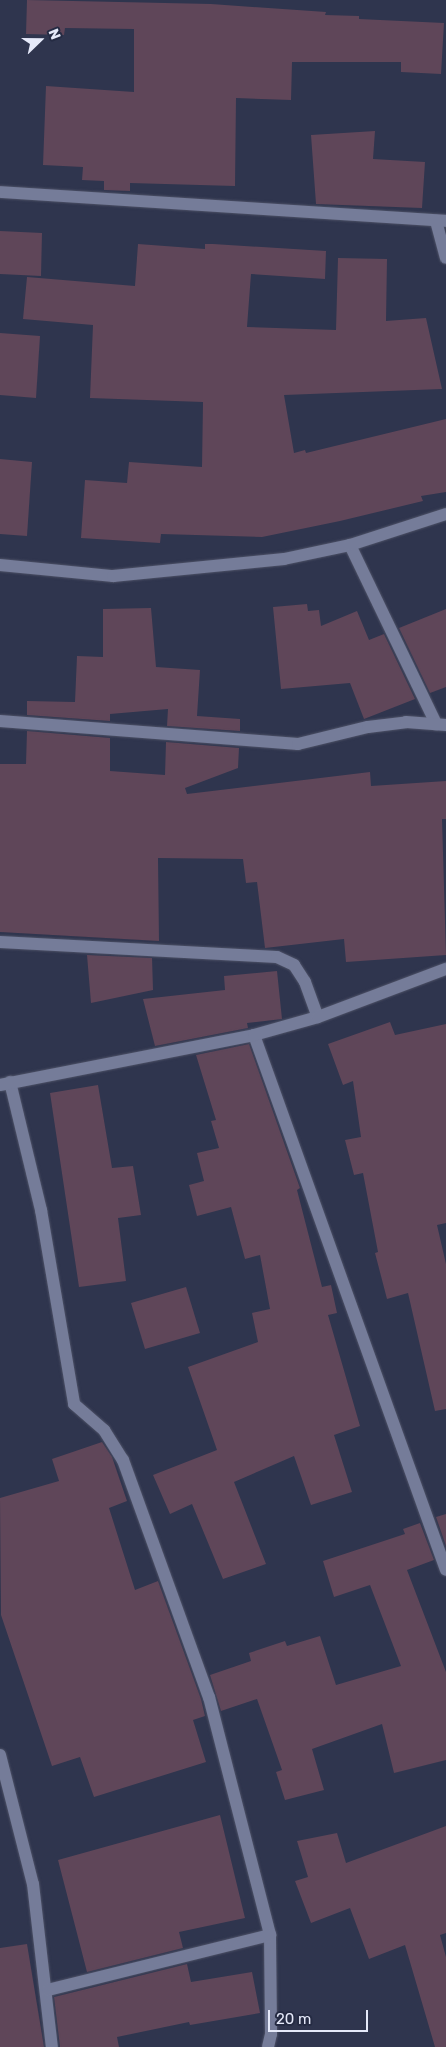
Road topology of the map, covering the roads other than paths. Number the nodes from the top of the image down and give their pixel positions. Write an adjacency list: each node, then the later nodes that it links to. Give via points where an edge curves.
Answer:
1 (0, 192): 2 (street)
2 (441, 221): 3 (street)
3 (446, 258)
4 (446, 514): 5 (street)
5 (350, 545): 6 (street, via 284,559 113,576); 8 (street)
6 (0, 565)
7 (0, 721): 8 (street, via 298,744 368,727 406,722)
8 (441, 724)
9 (0, 942): 11 (street, via 277,958 294,965)
10 (446, 969): 11 (street)
11 (318, 1017): 12 (street)
12 (254, 1035): 13 (street); 14 (street)
13 (5, 1084): 16 (street, via 41,1210 74,1404 104,1430 123,1460 209,1697)
14 (446, 1570)
15 (0, 1755): 17 (street, via 33,1884)
16 (270, 1935): 17 (street); 19 (street, via 271,2034)
17 (48, 1990): 18 (street)
18 (52, 2047)
19 (268, 2047)

